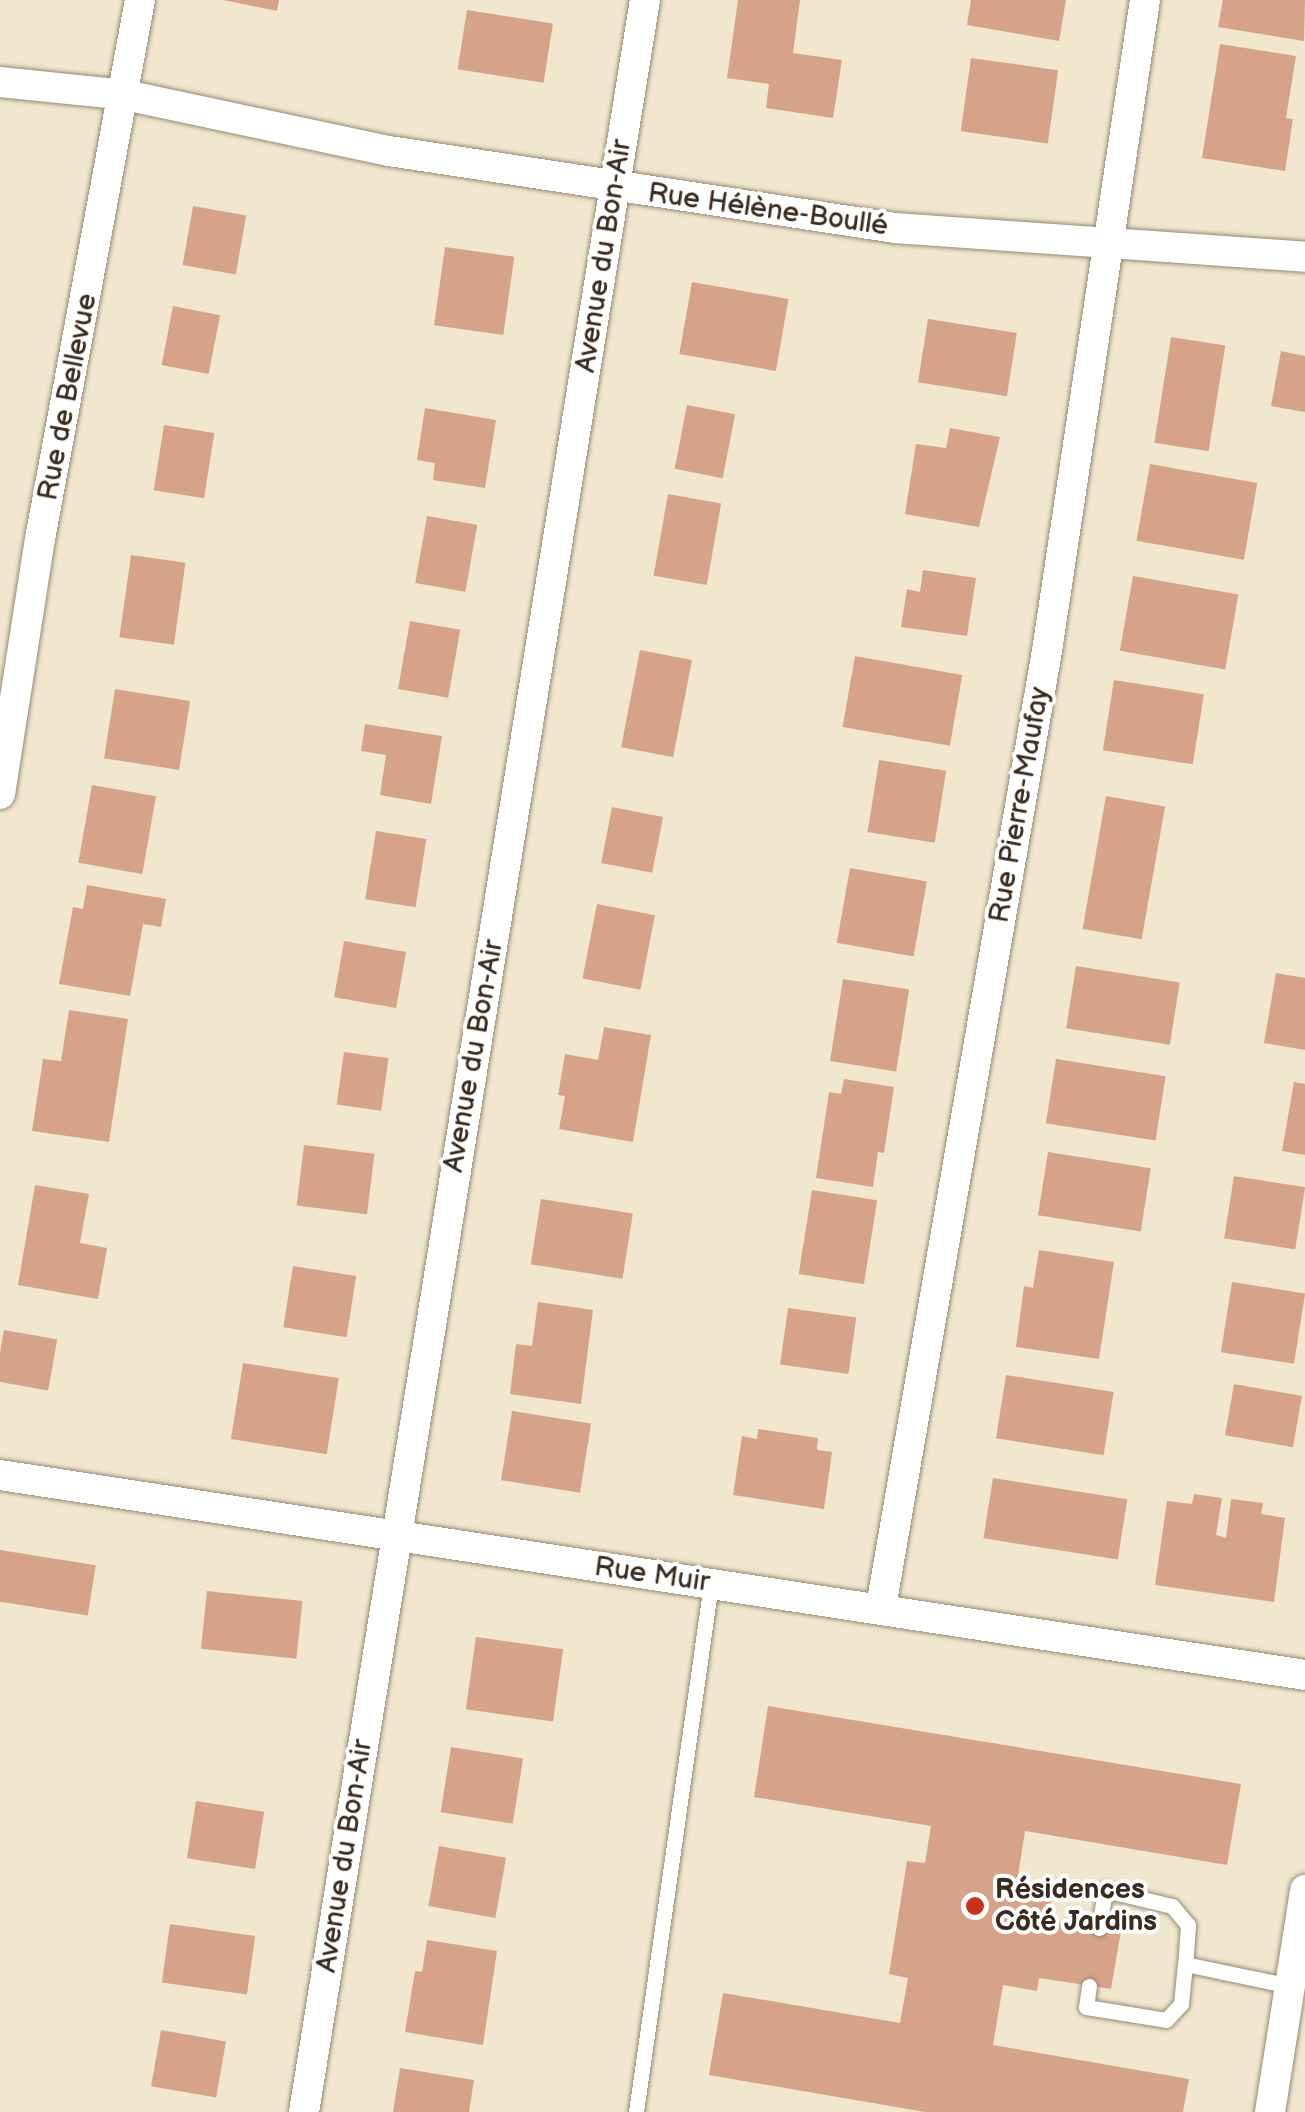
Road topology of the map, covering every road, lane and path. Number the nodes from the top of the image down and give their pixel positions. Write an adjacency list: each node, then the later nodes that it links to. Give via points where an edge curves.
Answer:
1 (140, 0): 5 (street, Rue de Bellevue)
2 (644, 0): 6 (street, Avenue du Bon-Air)
3 (1145, 0): 7 (street, Rue Pierre-Maufay)
4 (0, 82): 5 (street, Rue Hélène-Boullé)
5 (126, 95): 6 (street, Rue Hélène-Boullé, via 389,152); 9 (street, Rue de Bellevue, via 40,539)
6 (613, 188): 7 (street, Rue Hélène-Boullé, via 895,228); 11 (street, Avenue du Bon-Air)
7 (1109, 242): 8 (street, Rue Hélène-Boullé); 13 (street, Rue Pierre-Maufay, via 1043,671)
8 (1305, 257)
9 (0, 794)
10 (0, 1475): 11 (street, Rue Muir)
11 (394, 1538): 12 (street, Rue Muir); 20 (street, Avenue du Bon-Air)
12 (711, 1584): 13 (street, Rue Muir); 21 (lane)
13 (881, 1607): 14 (street, Rue Muir)
14 (1305, 1675)
15 (1305, 1890): 19 (street)
16 (1099, 1928): 17 (lane, via 1105,1890 1172,1906 1188,1925)
17 (1184, 1964): 18 (lane, via 1181,2004 1166,2020 1086,2007); 19 (lane)
18 (1089, 1986)
19 (1290, 1986): 22 (street)
20 (304, 2112)
21 (636, 2112)
22 (1270, 2112)

